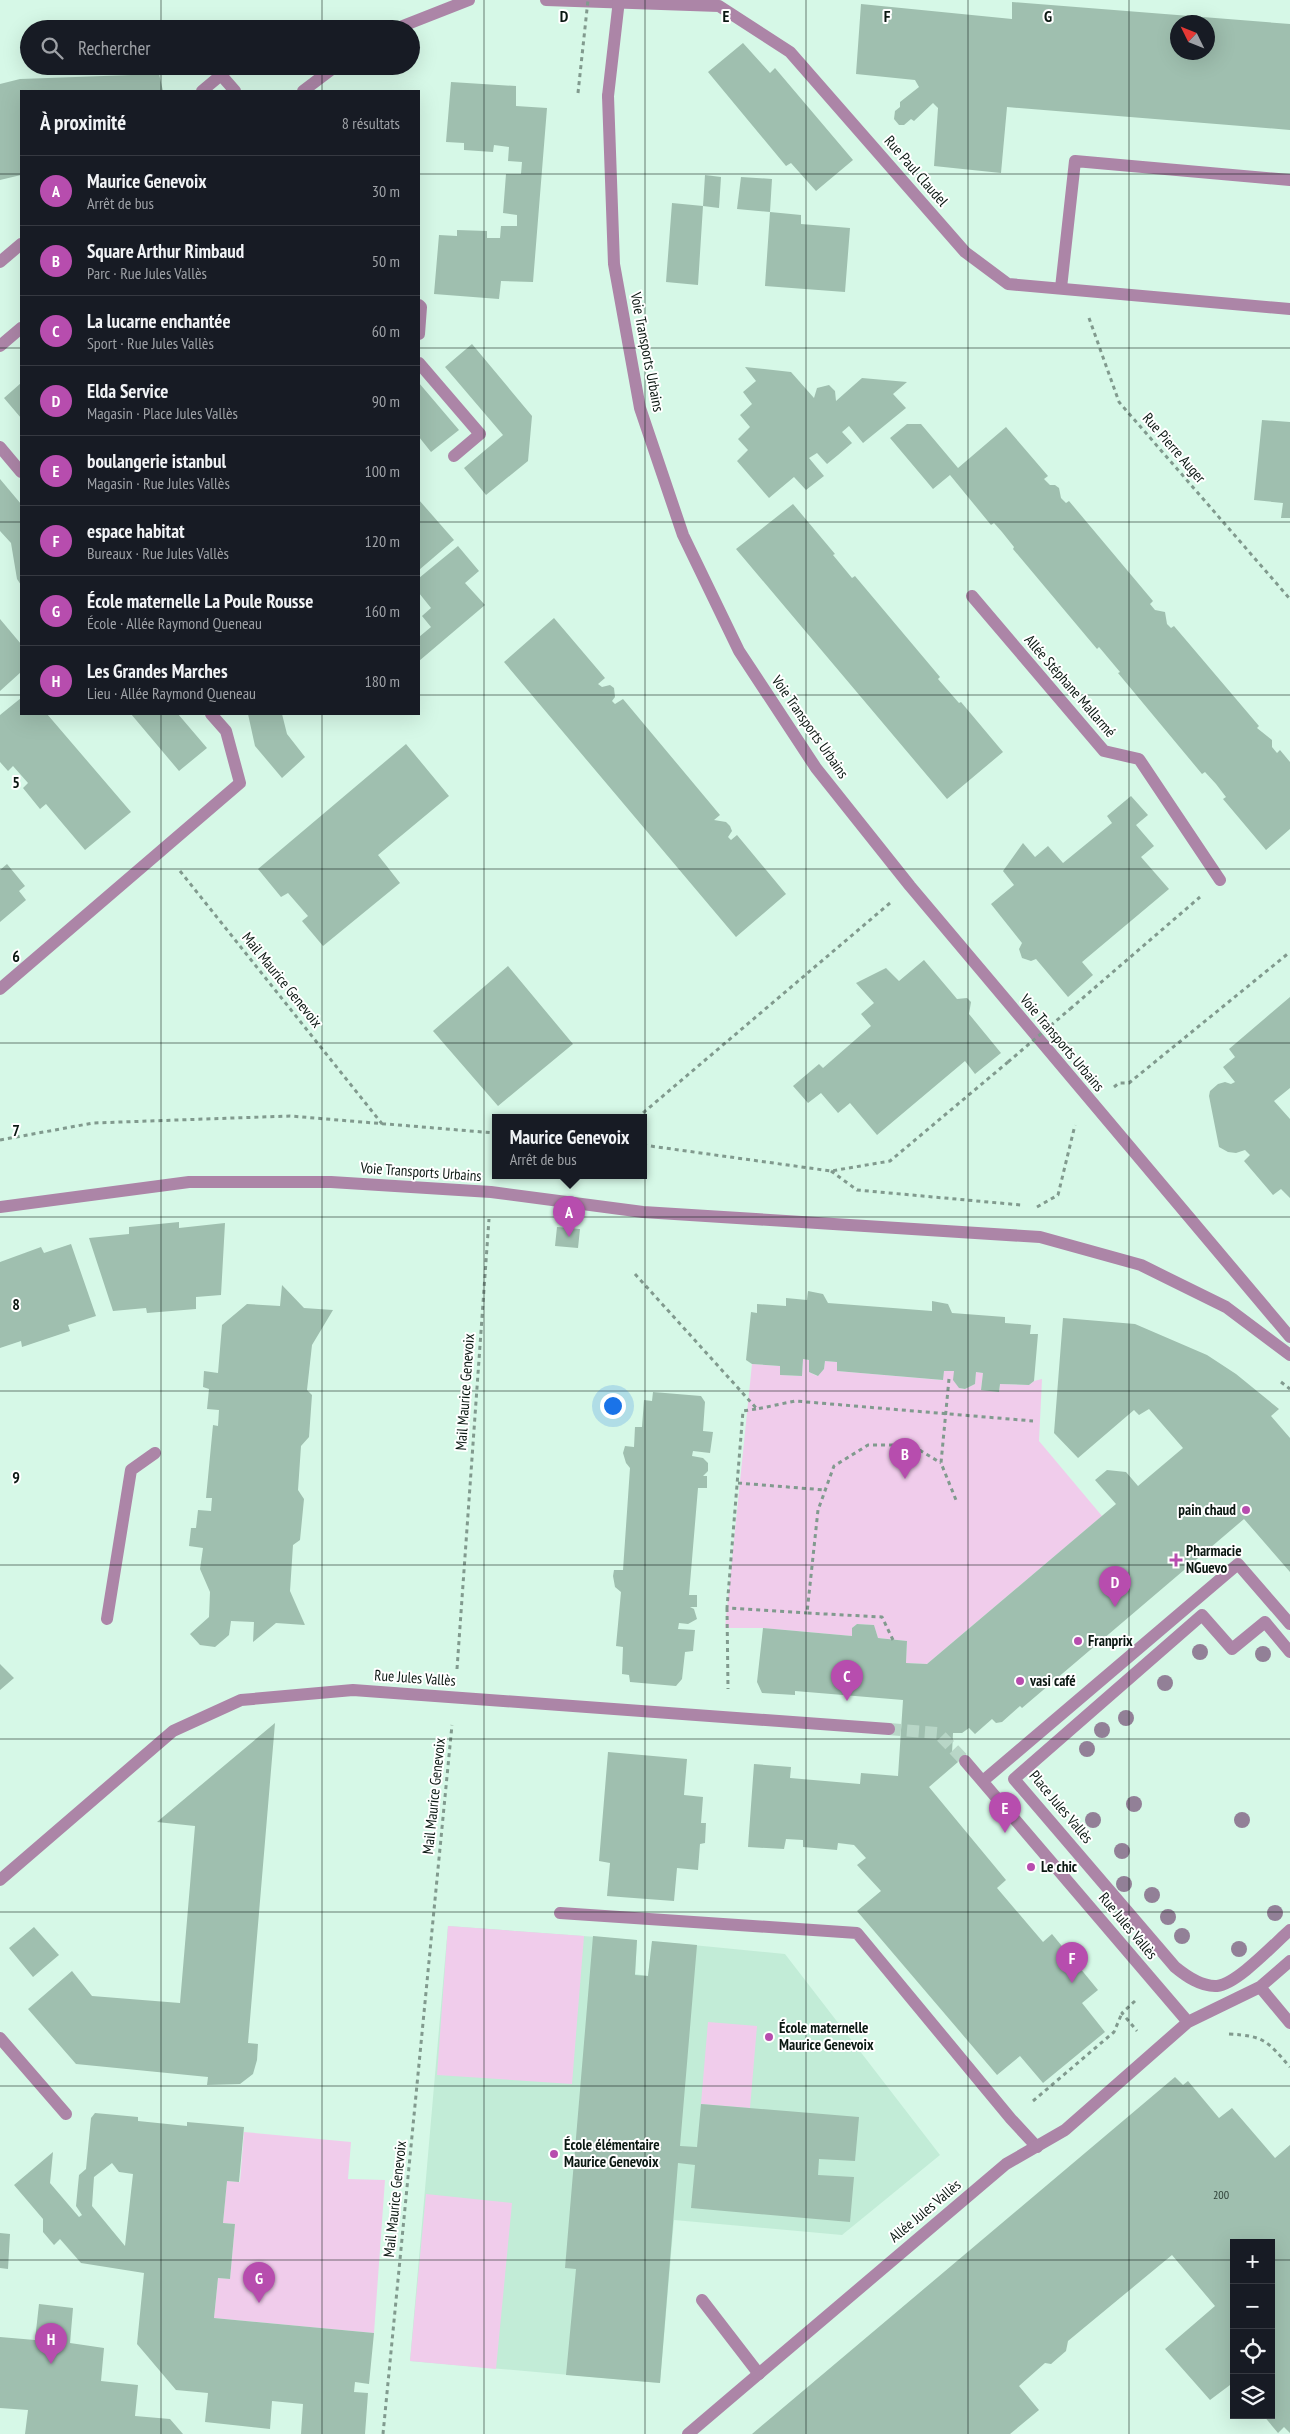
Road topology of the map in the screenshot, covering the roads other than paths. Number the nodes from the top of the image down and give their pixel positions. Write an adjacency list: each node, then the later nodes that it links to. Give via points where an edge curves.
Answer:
1 (470, 0): 4 (street)
2 (546, 0): 14 (street, Rue Paul Claudel, via 719,6 790,52 965,252 1008,284)
3 (619, 0): 27 (street, Voie Transports Urbains, bridge, via 608,96 614,264 640,408 683,534 744,660 816,768 910,886)
4 (418, 20)
5 (221, 75): 8 (street)
6 (221, 75): 9 (street)
7 (324, 75): 10 (street)
8 (203, 90)
9 (234, 90)
10 (304, 90)
11 (1290, 180): 14 (street, via 1075,160)
12 (20, 245): 13 (street)
13 (0, 262)
14 (1061, 288): 15 (street, Rue Paul Claudel)
15 (1290, 309)
16 (20, 329): 17 (street)
17 (0, 346)
18 (420, 364): 20 (street, via 480,434)
19 (0, 447): 21 (street)
20 (454, 456)
21 (20, 471)
22 (972, 596): 24 (street, Allée Stéphane Mallarmé, via 1104,751 1139,759)
23 (212, 715): 25 (street, via 226,731 240,783)
24 (1220, 880)
25 (0, 988)
26 (0, 1207): 28 (street, Voie Transports Urbains, via 188,1182 331,1182 491,1192 643,1212 1040,1237 1141,1265 1226,1307)
27 (1290, 1337)
28 (1290, 1354)
29 (155, 1453): 30 (street, via 130,1470)
30 (107, 1619)
31 (1290, 1624): 35 (street, via 1238,1564)
32 (1290, 1652): 38 (street, Place Jules Vallès, via 1265,1622 1232,1649 1202,1615 1014,1779 1175,1967 1190,1979 1216,1986 1231,1981)
33 (889, 1729): 36 (street, Rue Jules Vallès, via 353,1690 241,1700 173,1731)
34 (965, 1761): 35 (street, Rue Jules Vallès)
35 (984, 1780): 41 (street, Rue Jules Vallès)
36 (0, 1880)
37 (560, 1913): 45 (street, via 856,1933)
38 (1290, 1930)
39 (1290, 1962): 40 (street)
40 (1260, 1987): 41 (street); 42 (street)
41 (1188, 2022): 45 (street, Allée Jules Vallès, via 1065,2130)
42 (1290, 2023)
43 (0, 2038): 44 (street)
44 (66, 2114)
45 (1037, 2147): 47 (street, Allée Jules Vallès, via 1006,2164)
46 (702, 2300): 47 (street)
47 (759, 2374): 48 (street, Allée Jules Vallès)
48 (688, 2434)

